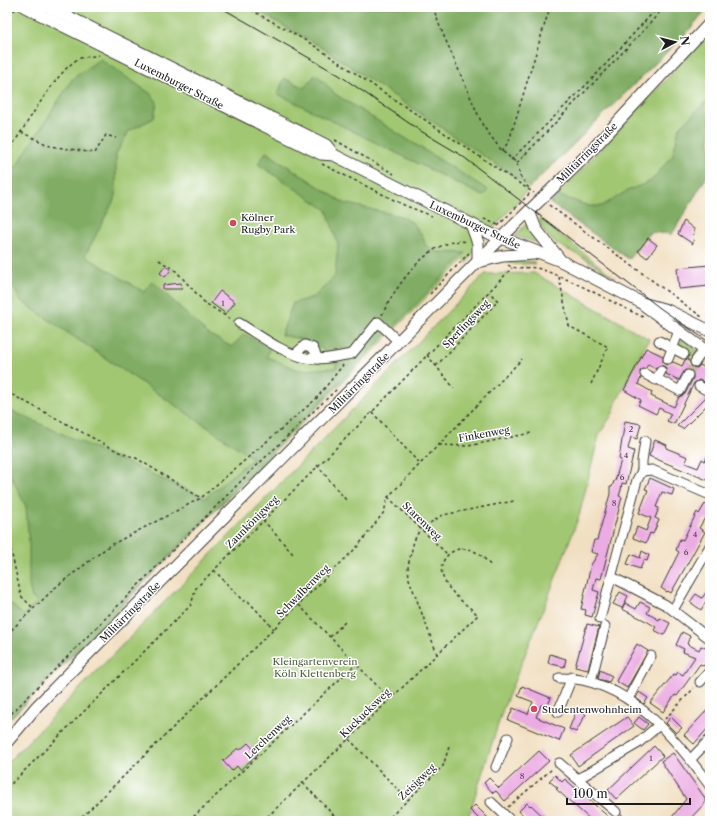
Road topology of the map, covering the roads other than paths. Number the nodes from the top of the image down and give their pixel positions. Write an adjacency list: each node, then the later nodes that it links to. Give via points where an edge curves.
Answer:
1 (25, 7): 4 (main road, Luxemburger Straße, via 321,154)
2 (49, 7): 4 (main road, Luxemburger Straße, via 326,145)
3 (710, 23): 5 (main road, Militärringstraße, via 588,154)
4 (334, 155): 6 (main road, Luxemburger Straße)
5 (529, 211): 7 (main road, Militärringstraße); 9 (main road, via 536,229)
6 (471, 224): 7 (main road, Luxemburger Straße); 10 (main road)
7 (496, 236): 8 (main road, Luxemburger Straße); 10 (main road, Militärringstraße)
8 (542, 254): 9 (main road, Luxemburger Straße); 10 (main road, via 503,256)
9 (561, 261): 11 (main road, Luxemburger Straße)
10 (478, 262): 16 (main road, Militärringstraße)
11 (640, 302): 13 (main road, Luxemburger Straße, via 667,310); 14 (main road, Luxemburger Straße)
12 (239, 323): 16 (street, via 283,349 305,358 318,359 352,354 378,322)
13 (708, 330)
14 (679, 331): 17 (street); 18 (main road, Luxemburger Straße)
15 (659, 341): 17 (street)
16 (399, 342): 44 (main road, Militärringstraße, via 37,706)
17 (672, 348): 19 (street); 20 (street)
18 (707, 352): 21 (street)
19 (684, 354)
20 (668, 359)
21 (695, 362)
22 (645, 374): 23 (street, via 656,380 661,376 680,391)
23 (688, 375)
24 (699, 386): 25 (street)
25 (710, 392)
26 (645, 441): 27 (street)
27 (642, 471): 28 (street, via 652,470); 30 (street, via 637,480)
28 (710, 494)
29 (710, 546): 31 (street)
30 (612, 577): 31 (street); 37 (street)
31 (673, 610): 32 (street)
32 (710, 639)
33 (651, 656): 39 (street)
34 (710, 671): 38 (street)
35 (572, 677): 36 (street); 37 (street); 40 (street)
36 (559, 678)
37 (591, 681): 39 (street)
38 (700, 682)
39 (628, 699): 41 (street)
40 (558, 712)
41 (659, 725): 45 (street); 48 (street, via 636,744)
42 (508, 738): 47 (street)
43 (710, 739): 45 (street)
44 (7, 742)
45 (690, 759): 49 (street)
46 (559, 763): 48 (street)
47 (496, 767)
48 (578, 779): 51 (street)
49 (710, 786)
50 (491, 802): 52 (street)
51 (616, 812)
52 (511, 821)

